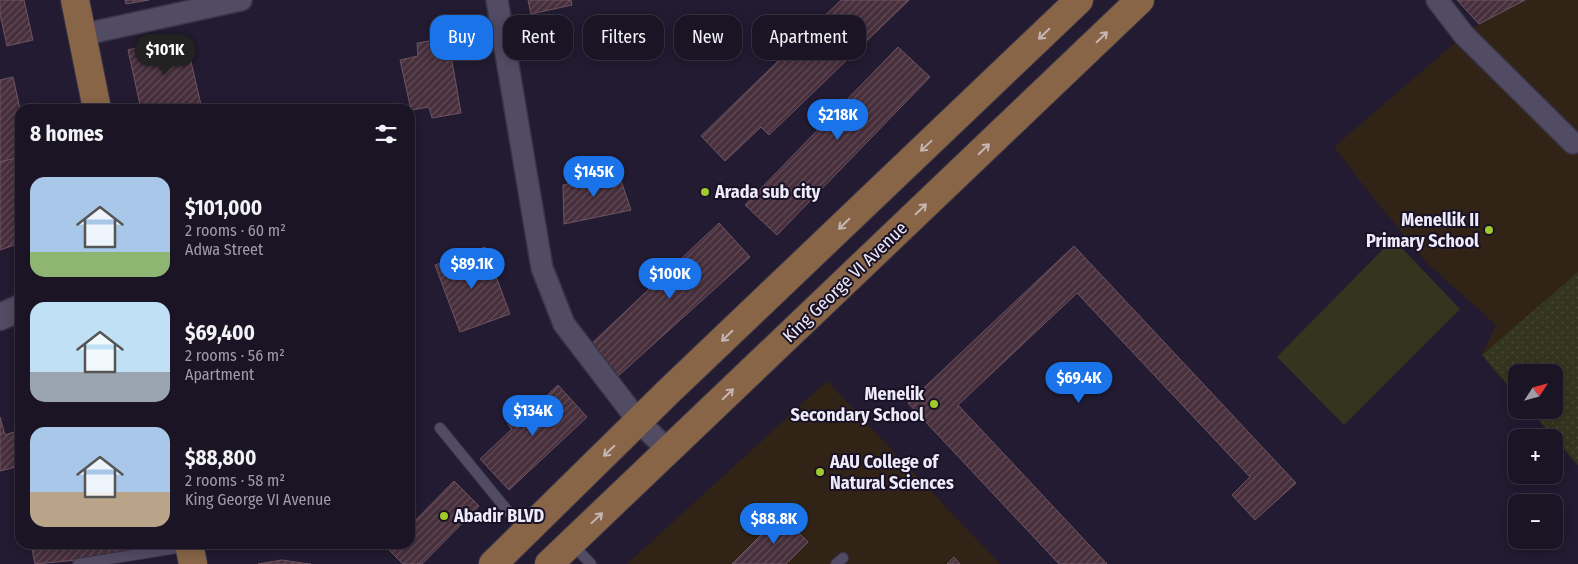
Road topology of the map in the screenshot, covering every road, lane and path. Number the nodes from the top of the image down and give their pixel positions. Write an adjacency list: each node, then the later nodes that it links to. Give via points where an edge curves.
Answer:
1 (75, 0): 7 (main road)
2 (241, 0): 7 (street)
3 (497, 0): 12 (street, via 542,268 564,324)
4 (1079, 0): 12 (main road, one-way to 12)
5 (1140, 0): 14 (main road, King George VI Avenue, one-way to 5)
6 (1437, 0): 9 (street, via 1464,35)
7 (81, 35): 8 (main road)
8 (96, 104)
9 (1573, 143)
10 (15, 310): 11 (street)
11 (0, 317)
12 (639, 422): 14 (street); 15 (main road, one-way to 15)
13 (440, 428): 15 (lane)
14 (669, 451): 16 (main road, King George VI Avenue, one-way to 14)
15 (525, 533): 19 (main road)
16 (571, 543): 20 (main road, King George VI Avenue); 21 (lane)
17 (191, 551): 18 (lane)
18 (78, 564)
19 (493, 564)
20 (549, 564)
21 (591, 564)

